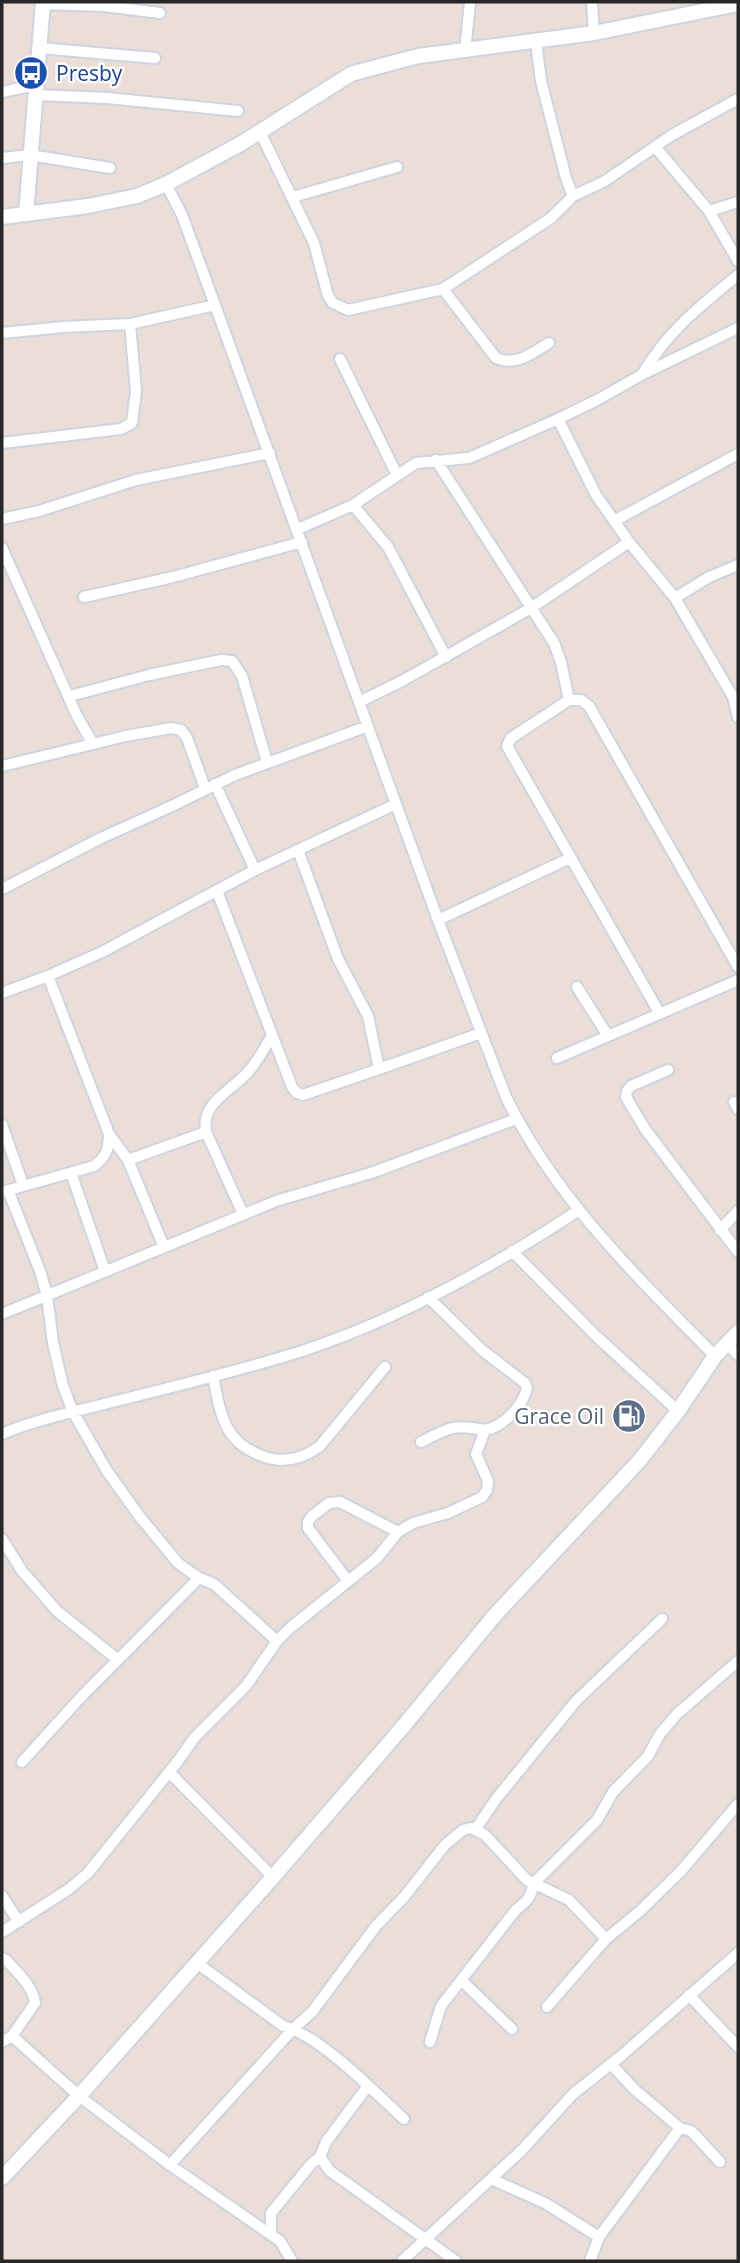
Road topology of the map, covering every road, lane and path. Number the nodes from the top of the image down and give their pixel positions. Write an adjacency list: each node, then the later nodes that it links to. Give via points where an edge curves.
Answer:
1 (470, 2): 9 (street)
2 (592, 2): 6 (street)
3 (43, 3): 5 (street); 8 (main road)
4 (738, 4): 6 (main road)
5 (160, 13)
6 (594, 33): 7 (main road)
7 (536, 42): 9 (main road); 22 (street, via 541,81)
8 (39, 48): 10 (street); 11 (main road)
9 (465, 51): 15 (main road, via 419,56 351,74)
10 (155, 58)
11 (36, 90): 12 (street); 14 (street); 17 (main road)
12 (2, 92)
13 (738, 99): 16 (street)
14 (238, 111)
15 (260, 132): 21 (main road); 23 (street)
16 (656, 148): 22 (street); 25 (street)
17 (30, 155): 18 (street); 20 (street); 26 (main road)
18 (2, 158)
19 (397, 167): 23 (street)
20 (110, 168)
21 (166, 184): 26 (main road, via 119,202); 31 (street)
22 (573, 196): 30 (street, via 551,218)
23 (293, 197): 30 (street, via 314,243 328,296 340,307 348,310)
24 (738, 202): 25 (street)
25 (709, 212): 28 (street)
26 (26, 214): 27 (main road)
27 (2, 217)
28 (738, 261)
29 (738, 275): 37 (street, via 679,325)
30 (443, 289): 35 (street, via 496,358 519,360)
31 (215, 305): 32 (street); 40 (street)
32 (130, 324): 34 (street); 39 (street, via 136,391 132,423 121,429)
33 (738, 328): 37 (street)
34 (2, 333)
35 (549, 343)
36 (340, 359): 43 (street)
37 (643, 374): 38 (street)
38 (558, 419): 42 (street, via 469,458); 46 (street)
39 (2, 443)
40 (270, 453): 45 (street, via 136,480); 47 (street)
41 (738, 454): 46 (street)
42 (436, 460): 43 (street, via 416,463); 54 (street)
43 (397, 475): 44 (street)
44 (353, 505): 47 (street); 55 (street, via 388,547)
45 (2, 519)
46 (614, 521): 49 (street)
47 (298, 529): 48 (street)
48 (302, 542): 52 (street); 58 (street)
49 (629, 542): 53 (street); 54 (street)
50 (2, 548): 56 (street)
51 (738, 565): 53 (street)
52 (84, 597)
53 (676, 598): 59 (street, via 733,697)
54 (531, 608): 55 (street); 57 (street, via 558,653)
55 (446, 657): 58 (street)
56 (70, 696): 61 (street); 62 (street, via 161,672 221,660 232,662 242,676)
57 (569, 700): 67 (street, via 511,738 507,746); 72 (street, via 589,706)
58 (359, 702): 60 (street)
59 (738, 717)
60 (368, 726): 62 (street); 65 (street)
61 (93, 744): 63 (street); 64 (street, via 176,728 184,732)
62 (267, 762): 64 (street)
63 (2, 766)
64 (210, 786): 68 (street); 69 (street)
65 (396, 804): 66 (street); 71 (street)
66 (298, 850): 68 (street); 82 (street, via 338,958 368,1016)
67 (570, 858): 71 (street); 77 (street)
68 (256, 870): 70 (street)
69 (2, 889)
70 (217, 891): 73 (street); 79 (street)
71 (438, 920): 78 (street)
72 (738, 967)
73 (48, 976): 76 (street); 87 (street)
74 (738, 980): 77 (street)
75 (577, 987): 80 (street)
76 (2, 993)
77 (660, 1014): 80 (street)
78 (481, 1033): 82 (street); 84 (street)
79 (272, 1035): 82 (street, via 296,1093 303,1095); 86 (street, via 247,1074 211,1106)
80 (608, 1037): 81 (street)
81 (557, 1058)
82 (379, 1069)
83 (668, 1070): 95 (street, via 631,1086 626,1097)
84 (516, 1119): 92 (street); 94 (street)
85 (2, 1125): 90 (street)
86 (206, 1132): 88 (street); 94 (street)
87 (109, 1134): 88 (street); 89 (street, via 101,1161)
88 (128, 1160): 96 (street)
89 (71, 1173): 90 (street); 99 (street)
90 (23, 1185): 91 (street)
91 (5, 1191): 100 (street)
92 (579, 1210): 97 (street); 106 (street)
93 (738, 1211): 95 (street)
94 (243, 1214): 96 (street)
95 (720, 1230): 98 (street)
96 (164, 1247): 99 (street)
97 (512, 1251): 101 (street); 109 (street)
98 (738, 1252)
99 (105, 1271): 100 (street)
100 (47, 1295): 102 (street); 110 (street, via 53,1343)
101 (428, 1297): 108 (street, via 332,1341); 111 (street, via 482,1350 525,1383 526,1395 500,1425)
102 (2, 1314)
103 (738, 1332): 104 (main road)
104 (727, 1343): 105 (street); 106 (main road)
105 (738, 1355)
106 (715, 1356): 109 (main road)
107 (385, 1367): 108 (street, via 320,1446 308,1455 276,1460 238,1444 223,1419)
108 (213, 1376): 110 (street)
109 (677, 1411): 126 (main road, via 611,1493 490,1620)
110 (73, 1412): 112 (street); 116 (street, via 140,1517 178,1563)
111 (485, 1430): 113 (street, via 452,1426); 114 (street, via 476,1454 488,1481 486,1493)
112 (2, 1434)
113 (421, 1441)
114 (398, 1531): 117 (street, via 377,1559); 117 (street, via 340,1502 329,1503 311,1517 308,1528)
115 (2, 1539): 120 (street, via 22,1571 57,1611)
116 (199, 1578): 119 (street, via 214,1584); 120 (street)
117 (348, 1581): 119 (street)
118 (662, 1619): 125 (street, via 576,1701)
119 (277, 1641): 123 (street, via 246,1685 195,1737)
120 (118, 1660): 122 (street)
121 (738, 1661): 127 (street, via 677,1714 649,1756 613,1792 597,1820)
122 (22, 1762)
123 (169, 1772): 126 (street); 129 (street, via 88,1873)
124 (738, 1804): 131 (street, via 681,1871)
125 (475, 1830): 127 (street, via 492,1841); 138 (street, via 463,1830 445,1845 376,1926 312,2012)
126 (273, 1877): 134 (main road)
127 (533, 1884): 131 (street, via 569,1900); 135 (street, via 530,1898)
128 (2, 1896): 129 (street)
129 (19, 1922): 130 (street)
130 (2, 1932)
131 (606, 1939): 137 (street)
132 (738, 1953): 136 (street)
133 (2, 1958): 140 (street, via 29,1987 35,2003)
134 (197, 1963): 138 (street); 145 (main road)
135 (462, 1981): 139 (street); 141 (street, via 441,2006)
136 (689, 1995): 142 (street); 143 (street)
137 (547, 2007)
138 (293, 2029): 144 (street); 150 (street)
139 (512, 2029)
140 (7, 2039): 145 (street)
141 (430, 2042)
142 (738, 2047)
143 (611, 2064): 147 (street); 152 (street, via 561,2105)
144 (367, 2087): 146 (street); 148 (street)
145 (79, 2096): 150 (street); 151 (main road)
146 (404, 2119)
147 (680, 2128): 149 (street, via 691,2131); 154 (street)
148 (320, 2157): 153 (street, via 271,2213); 155 (street, via 330,2171)
149 (720, 2162)
150 (170, 2165): 153 (street)
151 (2, 2178)
152 (491, 2179): 154 (street, via 545,2203); 155 (street)
153 (271, 2235): 156 (street)
154 (598, 2237): 159 (street)
155 (424, 2240): 157 (street); 158 (street)
156 (292, 2261)
157 (402, 2261)
158 (456, 2261)
159 (590, 2261)

